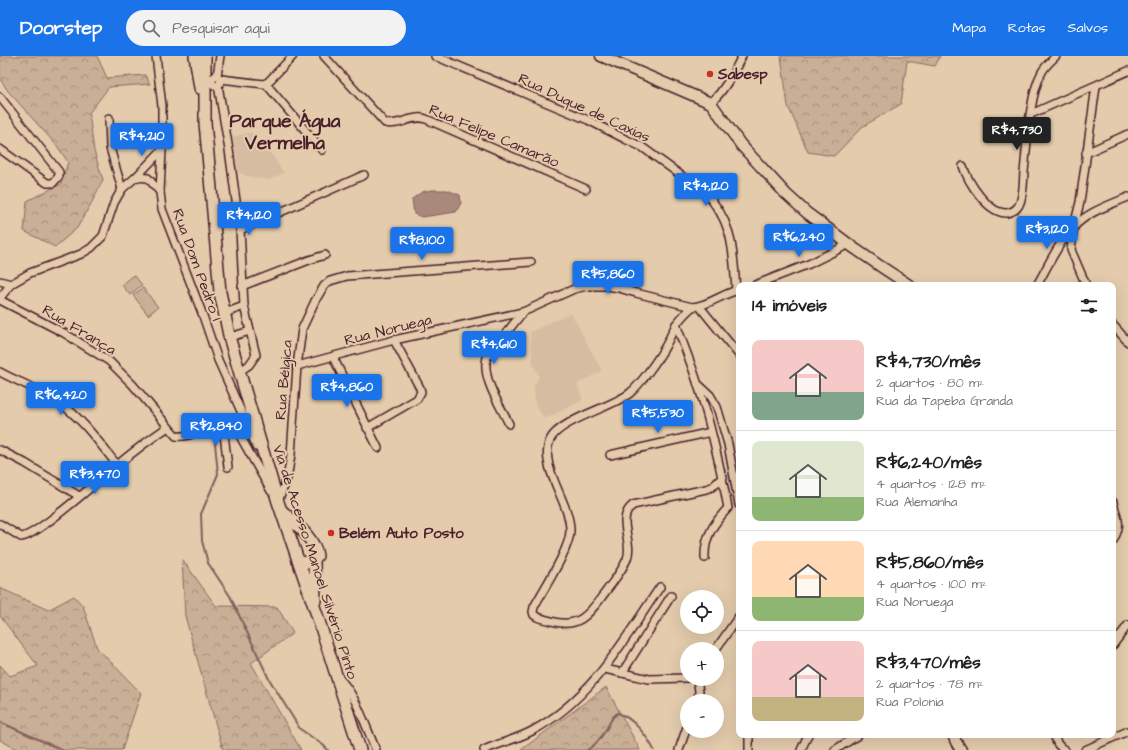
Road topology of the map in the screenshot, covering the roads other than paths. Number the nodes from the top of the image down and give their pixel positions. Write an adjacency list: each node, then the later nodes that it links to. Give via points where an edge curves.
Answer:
1 (156, 56): 21 (street, Rua Dom Pedro I, via 162,106)
2 (195, 56): 12 (main road, Via de Acesso Manoel Silvério Pinto)
3 (205, 56): 12 (main road, Via de Acesso Manoel Silvério Pinto)
4 (220, 56): 12 (street)
5 (293, 56): 13 (street)
6 (324, 56): 28 (street, Rua Felipe Camarão, via 385,122 392,124 415,117 426,119)
7 (435, 56): 37 (street, Rua Duque de Caxias, via 588,120 636,144 675,170 713,200 725,219)
8 (601, 56): 16 (main road)
9 (742, 56): 16 (street, via 730,80)
10 (1056, 56): 17 (street, via 1039,77)
11 (1128, 71): 14 (street)
12 (211, 78): 13 (street); 32 (street, via 229,150); 49 (main road, Via de Acesso Manoel Silvério Pinto, via 206,123 220,292)
13 (266, 84): 22 (street)
14 (1096, 86): 17 (street); 23 (street)
15 (0, 97): 20 (street, via 59,172 59,176 53,183 47,183)
16 (711, 103): 33 (main road, via 741,145 786,194)
17 (1031, 114): 24 (street, via 1023,193 1018,207 1004,213 988,205 974,187)
18 (109, 118): 27 (street, via 110,148)
19 (1128, 134): 23 (street)
20 (0, 149)
21 (162, 150): 26 (street); 29 (street, Rua Dom Pedro I)
22 (322, 150)
23 (1086, 152): 31 (street, via 1080,202)
24 (963, 166)
25 (364, 175): 32 (street)
26 (136, 177): 27 (street); 29 (street, via 148,178)
27 (122, 189): 42 (street, via 114,203 103,236 91,248 30,273)
28 (586, 189)
29 (160, 192): 72 (street, Rua Dom Pedro I, via 162,209 218,360)
30 (1128, 197): 31 (street, via 1092,214)
31 (1074, 226): 40 (street); 41 (street, via 1071,250)
32 (240, 230): 43 (street)
33 (849, 244): 38 (street, via 809,264); 39 (main road)
34 (325, 255): 43 (street)
35 (531, 262): 58 (street, Rua Bélgica, via 347,276 330,281 315,301 302,329)
36 (0, 281): 42 (street)
37 (737, 282)
38 (763, 282)
39 (904, 282)
40 (1039, 282)
41 (1085, 282)
42 (11, 284): 45 (street)
43 (242, 286): 46 (street)
44 (736, 291): 47 (street)
45 (0, 299): 64 (street, Rua França, via 64,333 109,361)
46 (244, 306): 49 (street); 52 (street)
47 (696, 307): 48 (street, Rua Noruega, via 619,288 588,286 574,289); 50 (street); 56 (street)
48 (524, 312): 54 (street, Rua Noruega); 62 (street, via 487,357 485,364 487,380)
49 (225, 314): 53 (main road, Via de Acesso Manoel Silvério Pinto)
50 (676, 324): 61 (street); 73 (street, via 665,347 631,392 564,427 550,439 548,459 564,503 570,532 565,550 534,607 536,617 557,623 574,622 588,615 624,565 628,552 624,522 628,508 706,489)
51 (1116, 328): 55 (street)
52 (250, 331): 53 (street); 60 (street, via 256,355 249,365)
53 (230, 337): 60 (main road, Via de Acesso Manoel Silvério Pinto)
54 (394, 340): 57 (street, Rua Noruega); 65 (street, via 420,388 420,396)
55 (1128, 342)
56 (736, 352)
57 (333, 358): 58 (street, Rua Noruega); 65 (street)
58 (297, 366): 76 (street, Rua Bélgica, via 292,455)
59 (0, 372): 70 (street, via 48,395 77,417)
60 (238, 372): 72 (main road, Via de Acesso Manoel Silvério Pinto)
61 (698, 384): 66 (street); 74 (street, via 717,407 728,444)
62 (509, 424)
63 (223, 426): 64 (street, via 181,437 176,436); 71 (street); 76 (street, via 230,427 240,436)
64 (168, 427): 70 (street)
65 (367, 428): 67 (street)
66 (711, 432): 69 (street); 73 (street)
67 (378, 448)
68 (0, 450): 75 (street, via 25,462)
69 (610, 455)
70 (117, 465): 75 (street)
71 (228, 467)
72 (269, 472): 76 (main road, Via de Acesso Manoel Silvério Pinto)
73 (723, 478): 78 (street)
74 (736, 490)
75 (79, 496): 80 (street, via 30,535 21,537)
76 (279, 506): 83 (main road, via 315,546 317,556); 84 (main road, Via de Acesso Manoel Silvério Pinto)
77 (736, 507): 78 (street)
78 (728, 508): 82 (street, via 706,539)
79 (1116, 510): 81 (street, via 1119,519)
80 (0, 524)
81 (1116, 534)
82 (705, 558)
83 (314, 560): 84 (main road, via 304,563); 87 (main road)
84 (298, 561): 87 (main road, Via de Acesso Manoel Silvério Pinto)
85 (660, 587): 92 (street)
86 (671, 596): 93 (street)
87 (315, 609): 94 (main road, Via de Acesso Manoel Silvério Pinto)
88 (736, 620): 91 (street)
89 (1128, 625): 90 (street)
90 (1116, 641)
91 (721, 642)
92 (605, 669): 93 (street); 107 (street, via 558,714 534,731)
93 (622, 673): 95 (street, via 649,679)
94 (336, 674): 105 (main road, Via de Acesso Manoel Silvério Pinto); 106 (street, via 352,695)
95 (680, 678)
96 (1128, 731): 97 (street)
97 (1116, 736)
98 (683, 738): 108 (street)
99 (749, 738): 109 (street)
100 (807, 738): 110 (street)
101 (853, 738): 111 (street)
102 (954, 738): 112 (main road)
103 (1112, 738): 114 (street)
104 (1057, 747): 113 (street)
105 (360, 750)
106 (376, 750)
107 (484, 750)
108 (679, 750)
109 (749, 750)
110 (801, 750)
111 (835, 750)
112 (961, 750)
113 (1065, 750)
114 (1085, 750)

